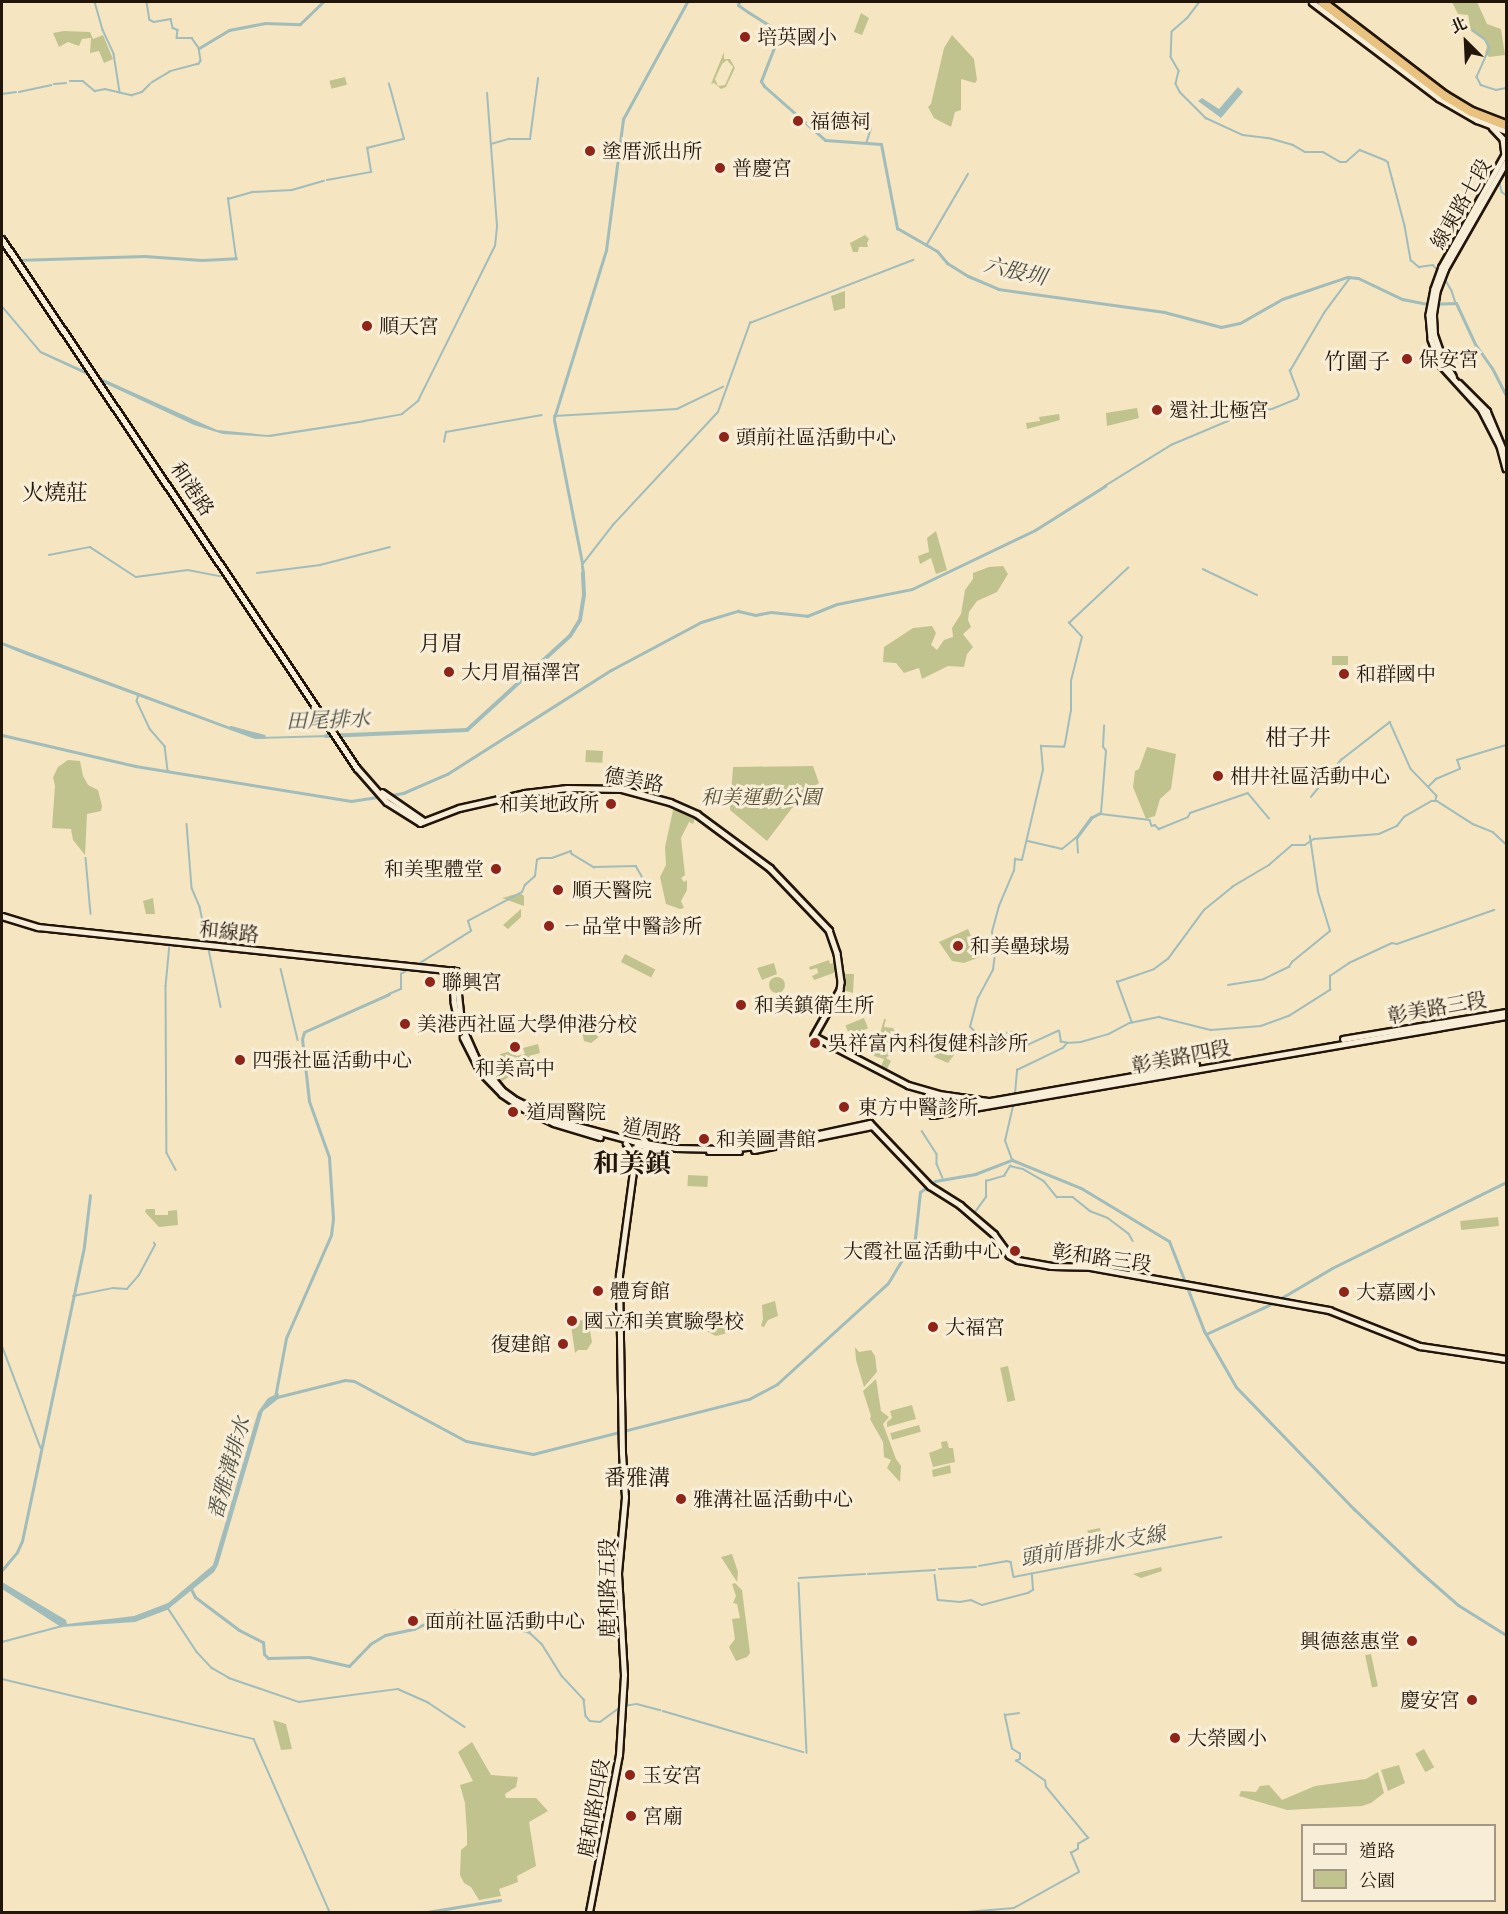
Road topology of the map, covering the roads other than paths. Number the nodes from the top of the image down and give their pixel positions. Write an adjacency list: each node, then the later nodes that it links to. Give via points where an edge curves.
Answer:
1 (1312, 2): 4 (main road)
2 (1320, 2): 4 (main road); 6 (highway, via 1445,96)
3 (1328, 2): 6 (highway, via 1447,93)
4 (1345, 25): 5 (main road, via 1439,98); 6 (main road, via 1435,91 1472,114)
5 (1490, 124): 6 (main road); 7 (main road, 線東路七段, via 1503,139)
6 (1506, 126)
7 (1506, 154): 8 (main road, 線東路七段)
8 (1504, 164): 12 (main road, 線東路七段, via 1440,276 1429,315 1431,339)
9 (2, 234): 11 (main road)
10 (2, 239): 11 (main road)
11 (17, 260): 15 (main road, 和港路, via 337,736 385,797)
12 (1443, 365): 13 (main road, via 1487,411); 14 (main road, via 1481,409 1500,446)
13 (1506, 456)
14 (1506, 468)
15 (422, 822): 20 (main road, 德美路, via 503,796 582,788 635,791 697,814 770,868 829,930 841,970 840,990 814,1036 886,1076)
16 (2, 916): 17 (main road, 和線路, via 38,927)
17 (454, 971): 24 (main road, 道周路, via 454,1002 464,1041 481,1072 502,1094 554,1123); 25 (main road, 道周路, via 467,1040 502,1090 559,1121)
18 (1506, 1014): 19 (main road, 彰美路三段)
19 (1373, 1036): 21 (main road, 彰美路四段, via 1052,1094)
20 (931, 1092): 21 (main road); 21 (main road, 彰美路四段, via 933,1113)
21 (992, 1101)
22 (871, 1124): 26 (main road, 道周路, via 748,1148); 28 (main road, 彰和路三段, via 928,1184 960,1205 1018,1260 1090,1267 1329,1310 1431,1349)
23 (640, 1133): 26 (main road)
24 (626, 1143): 25 (main road, 道周路); 27 (main road)
25 (637, 1143): 26 (main road, 道周路); 27 (main road, 鹿和路五段)
26 (649, 1145): 27 (main road)
27 (635, 1156): 29 (main road, 鹿和路五段, via 620,1262 625,1500 618,1573 624,1675)
28 (1506, 1359)
29 (621, 1707): 30 (main road, 鹿和路四段, via 617,1775)
30 (589, 1912)

